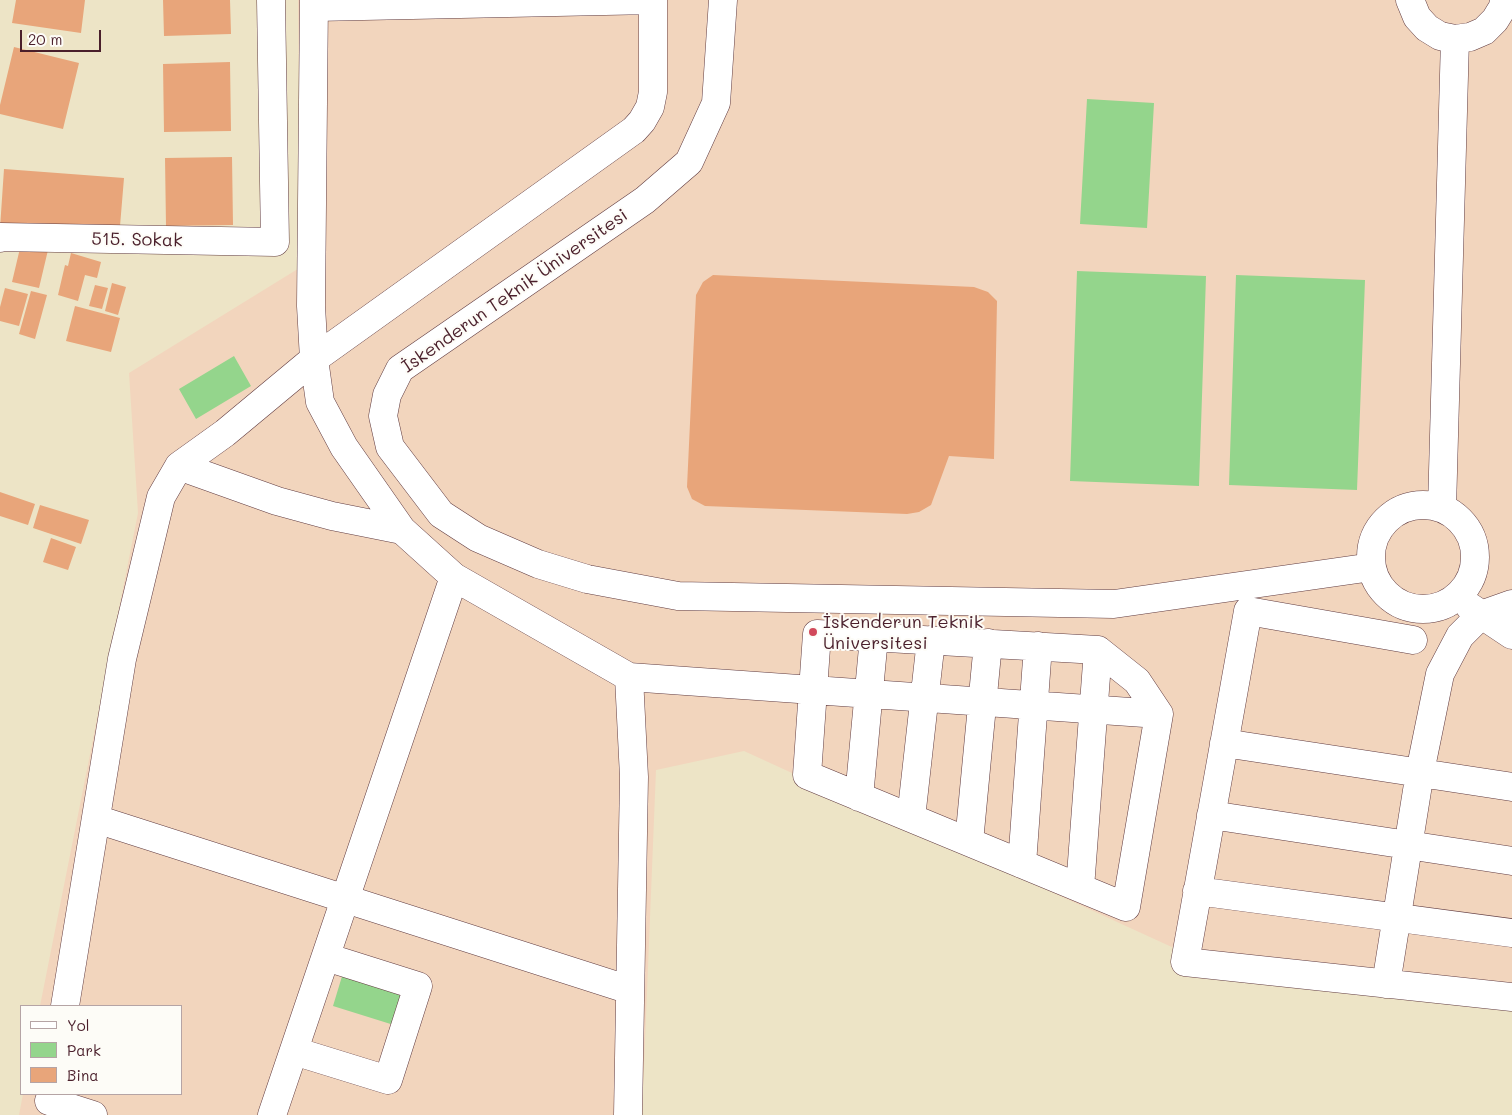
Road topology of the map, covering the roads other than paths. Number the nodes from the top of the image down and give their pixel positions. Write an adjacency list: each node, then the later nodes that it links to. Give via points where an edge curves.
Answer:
1 (270, 0): 10 (street, 515. Sokak, via 275,242)
2 (653, 0): 7 (street); 11 (street, via 653,92 650,107 634,130)
3 (723, 0): 15 (street, İskenderun Teknik Üniversitesi, via 716,102 689,162 645,200 400,369 387,395 383,416 390,447 441,514 478,538 538,564 587,579 678,596 1114,604)
4 (1410, 0): 9 (street, via 1417,17 1427,28 1440,36)
5 (1504, 0): 9 (street, via 1495,20 1484,31)
6 (434, 2): 7 (street); 8 (street)
7 (524, 2)
8 (314, 4): 11 (street, via 311,306)
9 (1455, 39): 13 (street)
10 (0, 238)
11 (314, 359): 12 (street, via 225,433); 14 (street, via 320,402 344,446)
12 (179, 466): 14 (street, via 277,501); 41 (street, via 161,497 122,659)
13 (1442, 508): 15 (street, via 1425,505 1407,507 1392,515 1380,527 1372,543); 17 (street, via 1457,517 1475,546 1476,563 1471,580)
14 (402, 530): 16 (street)
15 (1372, 567): 17 (street, via 1374,578 1384,592 1397,603 1413,609 1430,610 1447,605)
16 (454, 577): 27 (street); 48 (street)
17 (1456, 598): 19 (street)
18 (1512, 604): 19 (street)
19 (1481, 615): 20 (street); 36 (street, via 1460,636 1440,674)
20 (1512, 635)
21 (874, 637): 22 (street); 28 (street, via 817,634); 29 (street)
22 (931, 640): 24 (street); 30 (street)
23 (1413, 640): 35 (street, via 1248,611)
24 (988, 644): 25 (street); 31 (street)
25 (1038, 646): 26 (street); 32 (street)
26 (1098, 650): 33 (street); 34 (street, via 1137,681)
27 (629, 677): 28 (street); 53 (street, via 634,777)
28 (813, 690): 29 (street); 38 (street, via 807,775)
29 (869, 694): 30 (street); 38 (street)
30 (926, 698): 31 (street); 40 (street)
31 (982, 702): 32 (street); 42 (street)
32 (1033, 705): 33 (street); 45 (street)
33 (1093, 709): 34 (street); 46 (street)
34 (1159, 714): 46 (street, via 1126,907)
35 (1224, 743): 36 (street); 39 (street)
36 (1420, 772): 37 (street); 43 (street)
37 (1512, 787)
38 (859, 797): 40 (street)
39 (1211, 815): 43 (street); 47 (street)
40 (911, 818): 42 (street)
41 (96, 819): 48 (street); 55 (street)
42 (969, 842): 45 (street)
43 (1408, 845): 44 (street); 49 (street)
44 (1512, 861)
45 (1022, 864): 46 (street)
46 (1080, 888)
47 (1197, 891): 49 (street); 52 (street, via 1185,962)
48 (345, 899): 51 (street); 53 (street)
49 (1396, 918): 50 (street); 52 (street)
50 (1512, 933)
51 (326, 957): 56 (street); 56 (street, via 418,986 388,1080)
52 (1386, 984): 54 (street)
53 (630, 990): 60 (street)
54 (1512, 997)
55 (65, 1005)
56 (294, 1051): 59 (street)
57 (49, 1103): 58 (street)
58 (93, 1115)
59 (272, 1115)
60 (628, 1115)

